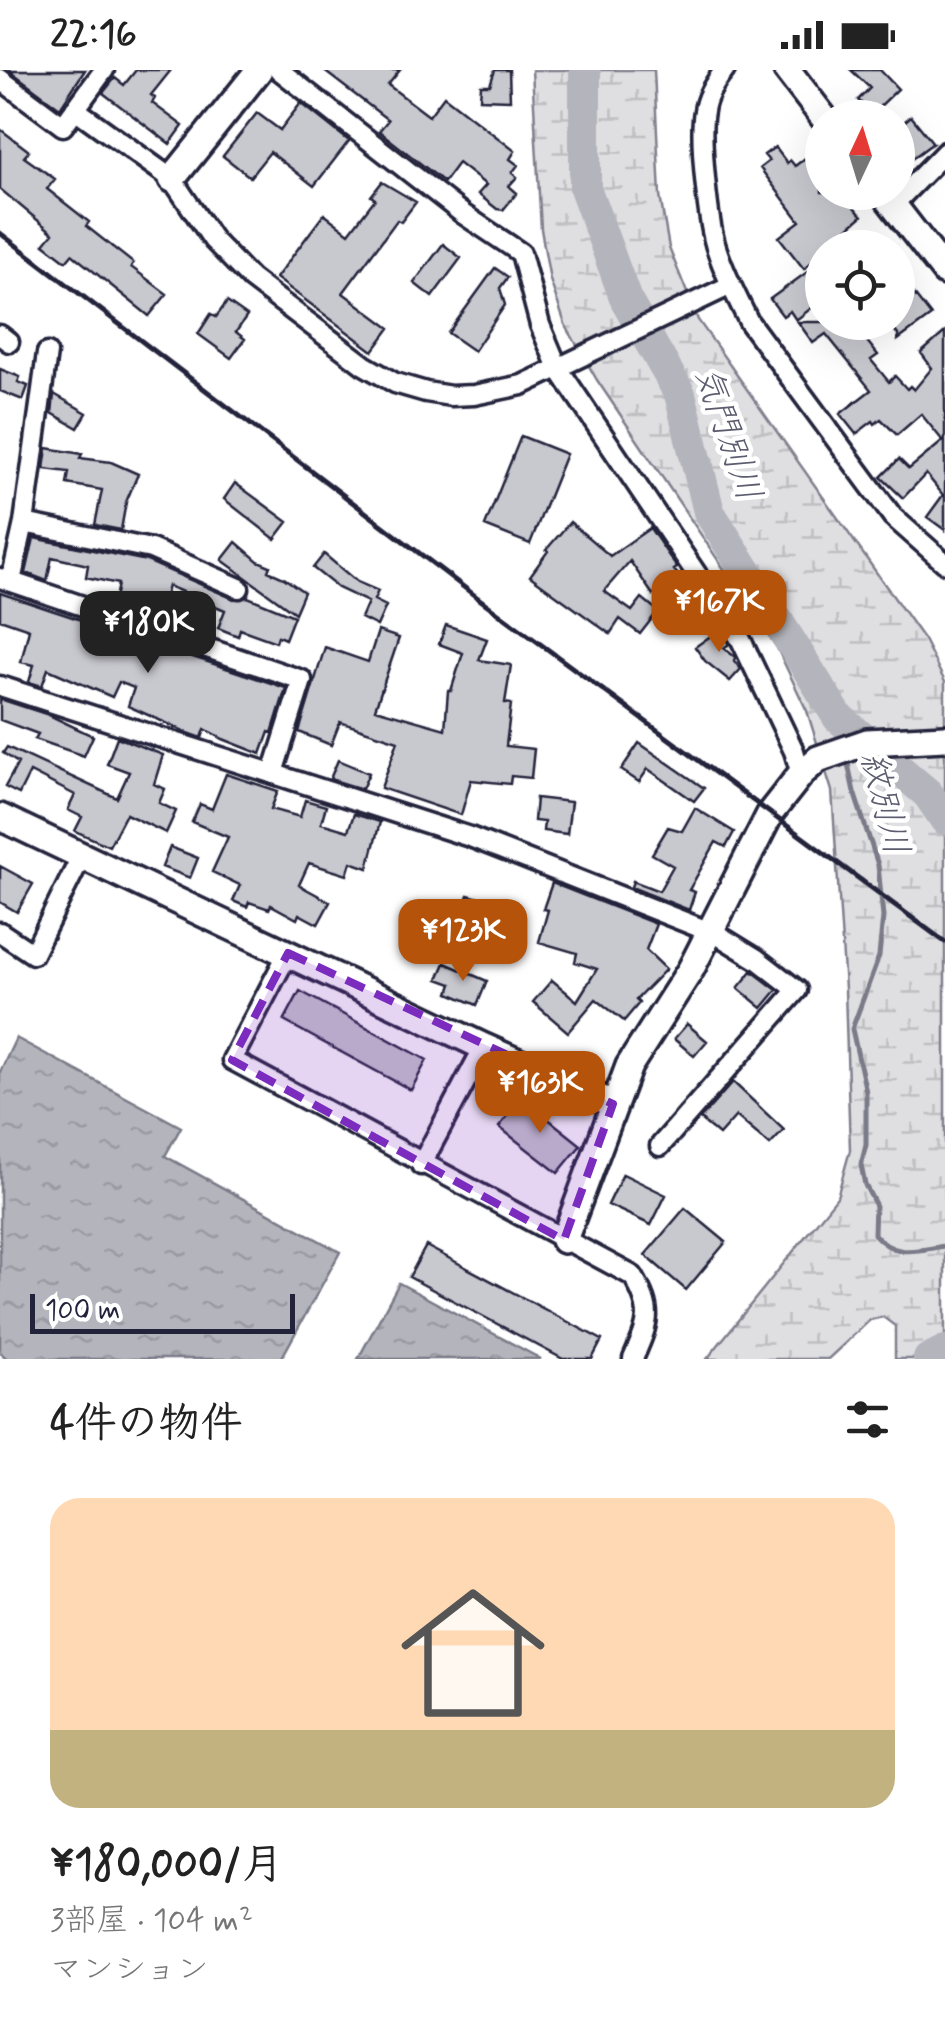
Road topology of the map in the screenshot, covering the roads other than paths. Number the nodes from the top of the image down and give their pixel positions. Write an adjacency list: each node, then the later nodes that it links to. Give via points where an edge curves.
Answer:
1 (104, 70): 8 (street)
2 (259, 70): 11 (street)
3 (279, 70): 16 (street, via 520,253)
4 (725, 70): 14 (street, via 703,114 715,248)
5 (787, 70): 7 (street)
6 (0, 79): 8 (street, via 64,126)
7 (810, 100)
8 (75, 109): 11 (street)
9 (945, 152): 10 (street)
10 (915, 177)
11 (172, 179): 16 (street, via 250,279 395,383 474,395 522,385)
12 (897, 210): 13 (street)
13 (945, 272)
14 (731, 285): 16 (street); 18 (street, via 749,322 893,517)
15 (47, 354): 17 (street)
16 (558, 368): 23 (street, via 742,640 794,751)
17 (24, 524): 19 (street); 20 (street, via 151,549)
18 (945, 563)
19 (6, 579): 24 (street, via 302,680)
20 (239, 588)
21 (0, 686): 24 (street)
22 (945, 738): 23 (street, via 868,742)
23 (809, 767): 27 (street, via 771,812)
24 (273, 773): 27 (street, via 470,837)
25 (0, 817): 26 (street)
26 (82, 856): 28 (street, via 32,954); 29 (street)
27 (709, 931): 31 (street); 32 (street, via 796,990)
28 (0, 932)
29 (288, 953): 30 (street); 33 (street, via 232,1060)
30 (484, 1047): 31 (street); 33 (street)
31 (613, 1104): 34 (street)
32 (660, 1146)
33 (422, 1165): 34 (street)
34 (564, 1240): 35 (street, via 633,1276 648,1301 648,1325)
35 (633, 1359)

